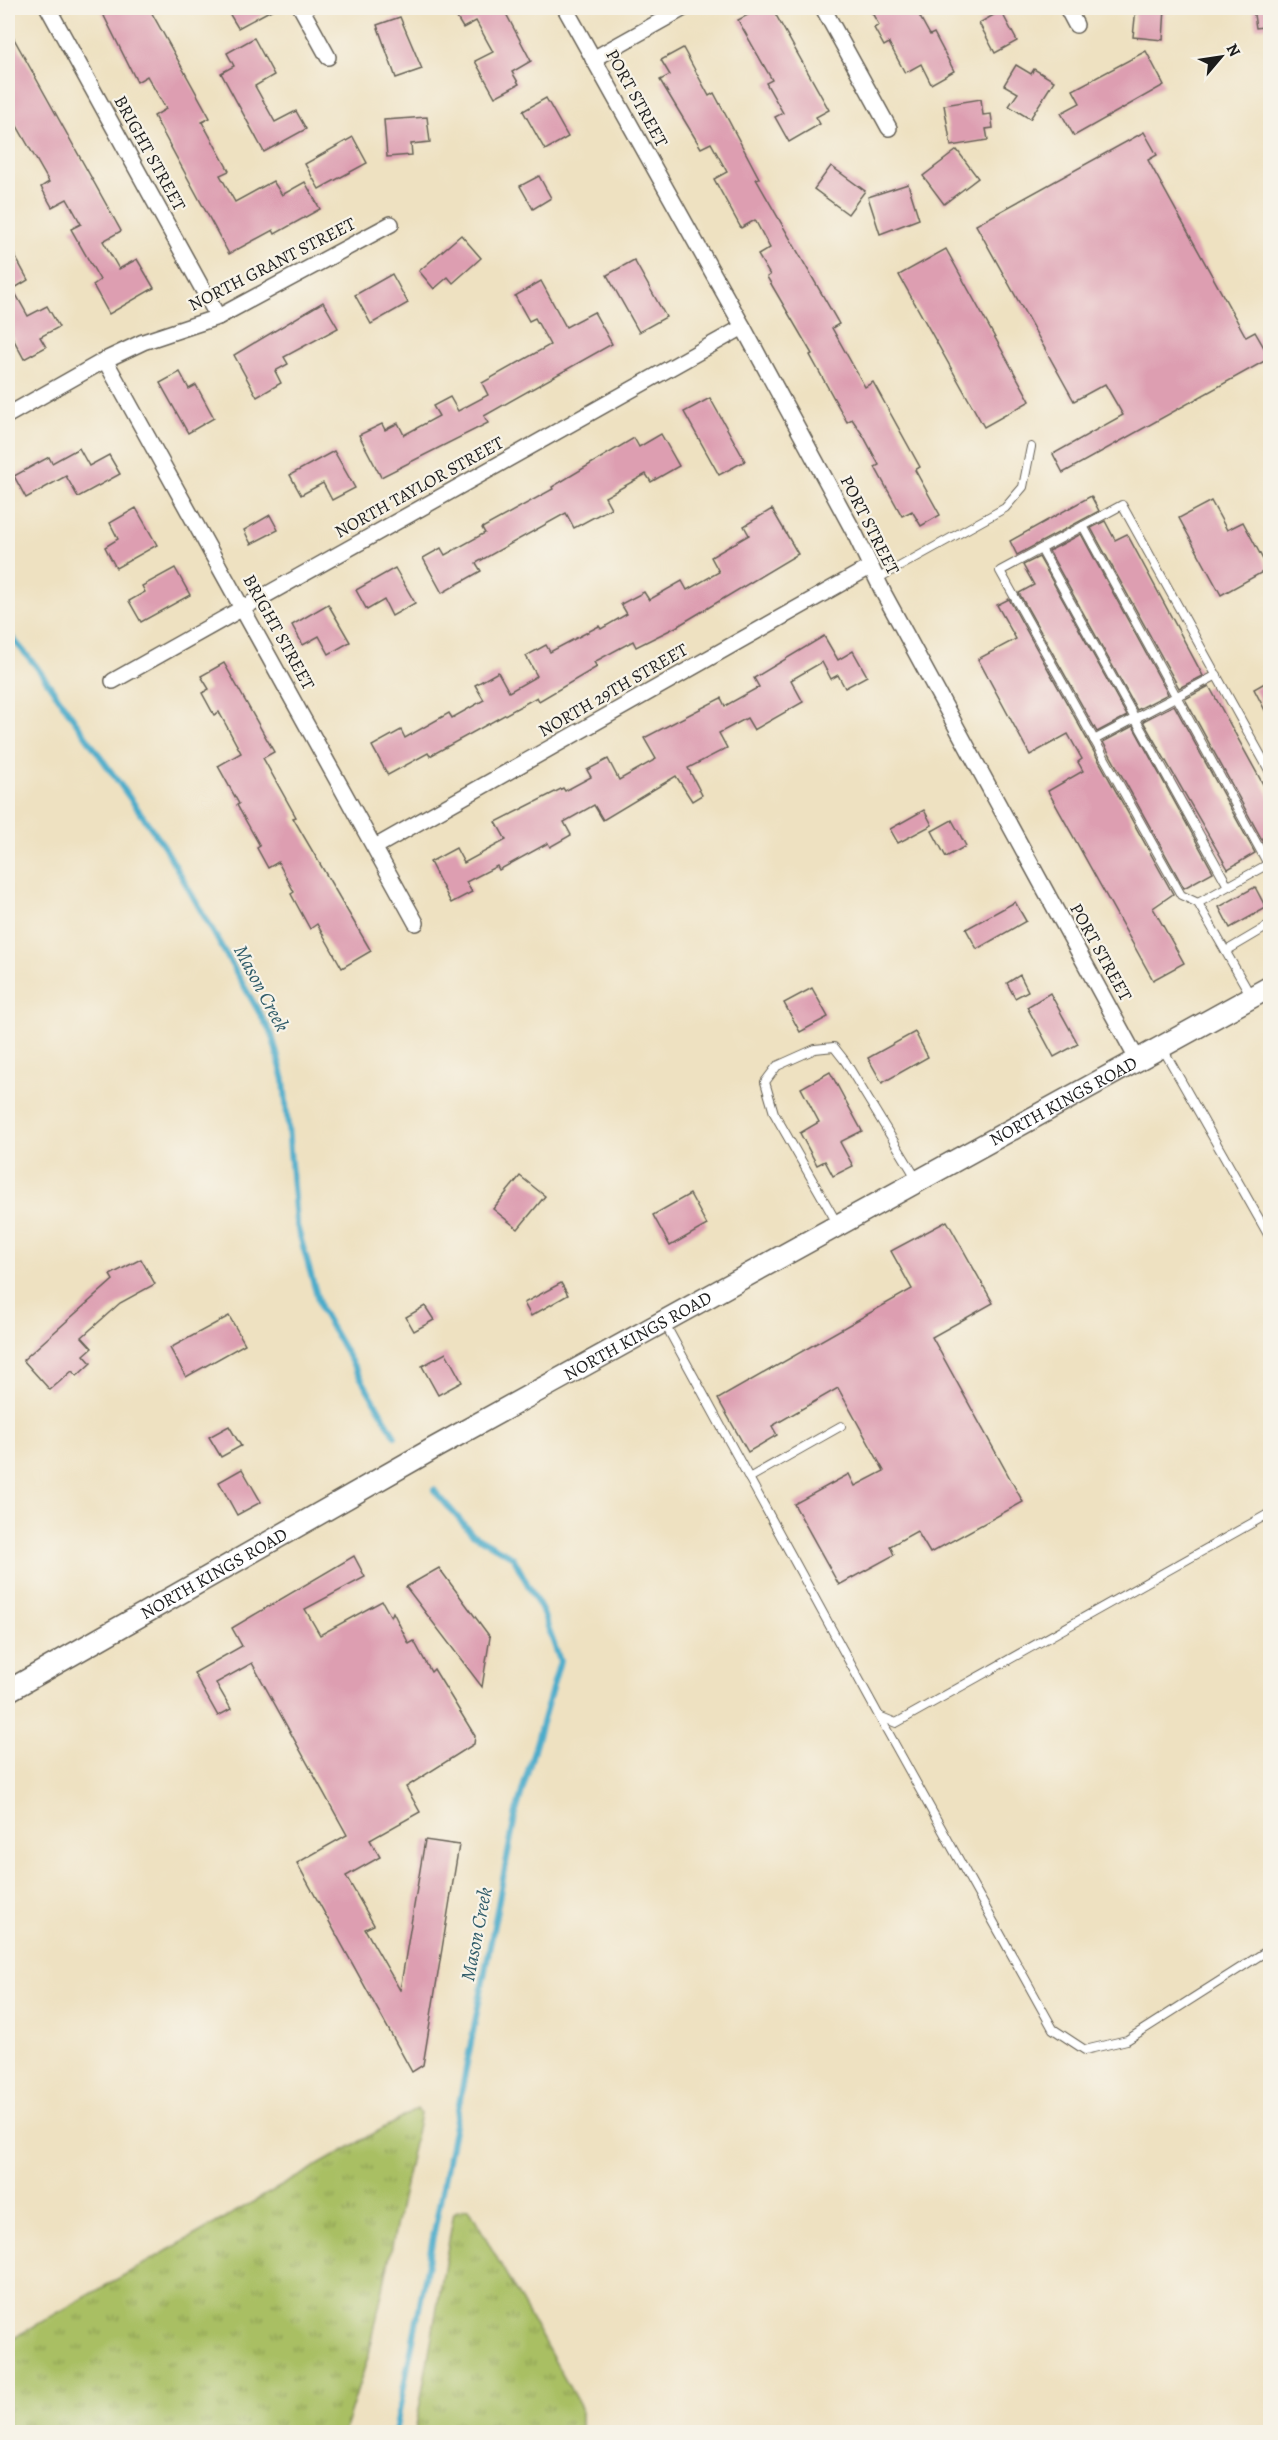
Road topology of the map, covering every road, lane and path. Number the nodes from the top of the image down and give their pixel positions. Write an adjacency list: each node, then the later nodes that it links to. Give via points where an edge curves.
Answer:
1 (48, 8): 12 (street, BRIGHT STREET)
2 (301, 8): 8 (street)
3 (565, 8): 9 (street, PORT STREET)
4 (684, 8): 9 (street)
5 (823, 8): 10 (street)
6 (1067, 8): 7 (street)
7 (1076, 25)
8 (328, 57)
9 (593, 59): 13 (street, PORT STREET)
10 (889, 128)
11 (391, 224): 12 (street, NORTH GRANT STREET)
12 (218, 317): 14 (street, NORTH GRANT STREET, via 143,342)
13 (743, 327): 19 (street, PORT STREET); 20 (street, NORTH TAYLOR STREET)
14 (105, 360): 15 (street, NORTH GRANT STREET); 20 (street, BRIGHT STREET)
15 (8, 413)
16 (1030, 447): 19 (lane, via 1023,487 1005,508)
17 (1083, 526): 18 (lane); 21 (lane, via 1122,505); 23 (lane)
18 (1041, 549): 24 (lane); 25 (lane, via 1000,571)
19 (874, 573): 27 (street, NORTH 29TH STREET); 37 (street, PORT STREET)
20 (244, 607): 22 (street, NORTH TAYLOR STREET); 27 (street, BRIGHT STREET)
21 (1217, 675): 23 (lane); 26 (lane)
22 (113, 681)
23 (1177, 698): 24 (lane); 28 (lane)
24 (1136, 719): 25 (lane); 29 (lane)
25 (1094, 740): 30 (lane, via 1180,895)
26 (1270, 772)
27 (375, 847): 31 (street, BRIGHT STREET)
28 (1269, 864): 29 (lane)
29 (1228, 886): 30 (lane)
30 (1198, 903): 33 (lane)
31 (416, 923)
32 (1270, 925): 33 (lane)
33 (1226, 951): 35 (lane)
34 (1270, 987): 35 (main road, NORTH KINGS ROAD)
35 (1252, 997): 36 (main road, NORTH KINGS ROAD)
36 (1162, 1048): 37 (main road, NORTH KINGS ROAD); 40 (lane)
37 (1138, 1061): 38 (main road, NORTH KINGS ROAD)
38 (918, 1182): 39 (main road, NORTH KINGS ROAD); 39 (lane, via 834,1047 815,1049 777,1066 765,1082 774,1113 838,1222)
39 (836, 1225): 41 (main road, NORTH KINGS ROAD)
40 (1270, 1238)
41 (664, 1322): 43 (lane); 45 (main road, NORTH KINGS ROAD)
42 (841, 1426): 43 (lane)
43 (749, 1478): 46 (lane)
44 (1270, 1513): 46 (lane, via 896,1722)
45 (8, 1691)
46 (879, 1716): 47 (lane, via 1053,2029 1085,2050 1127,2040)
47 (1270, 1949)

